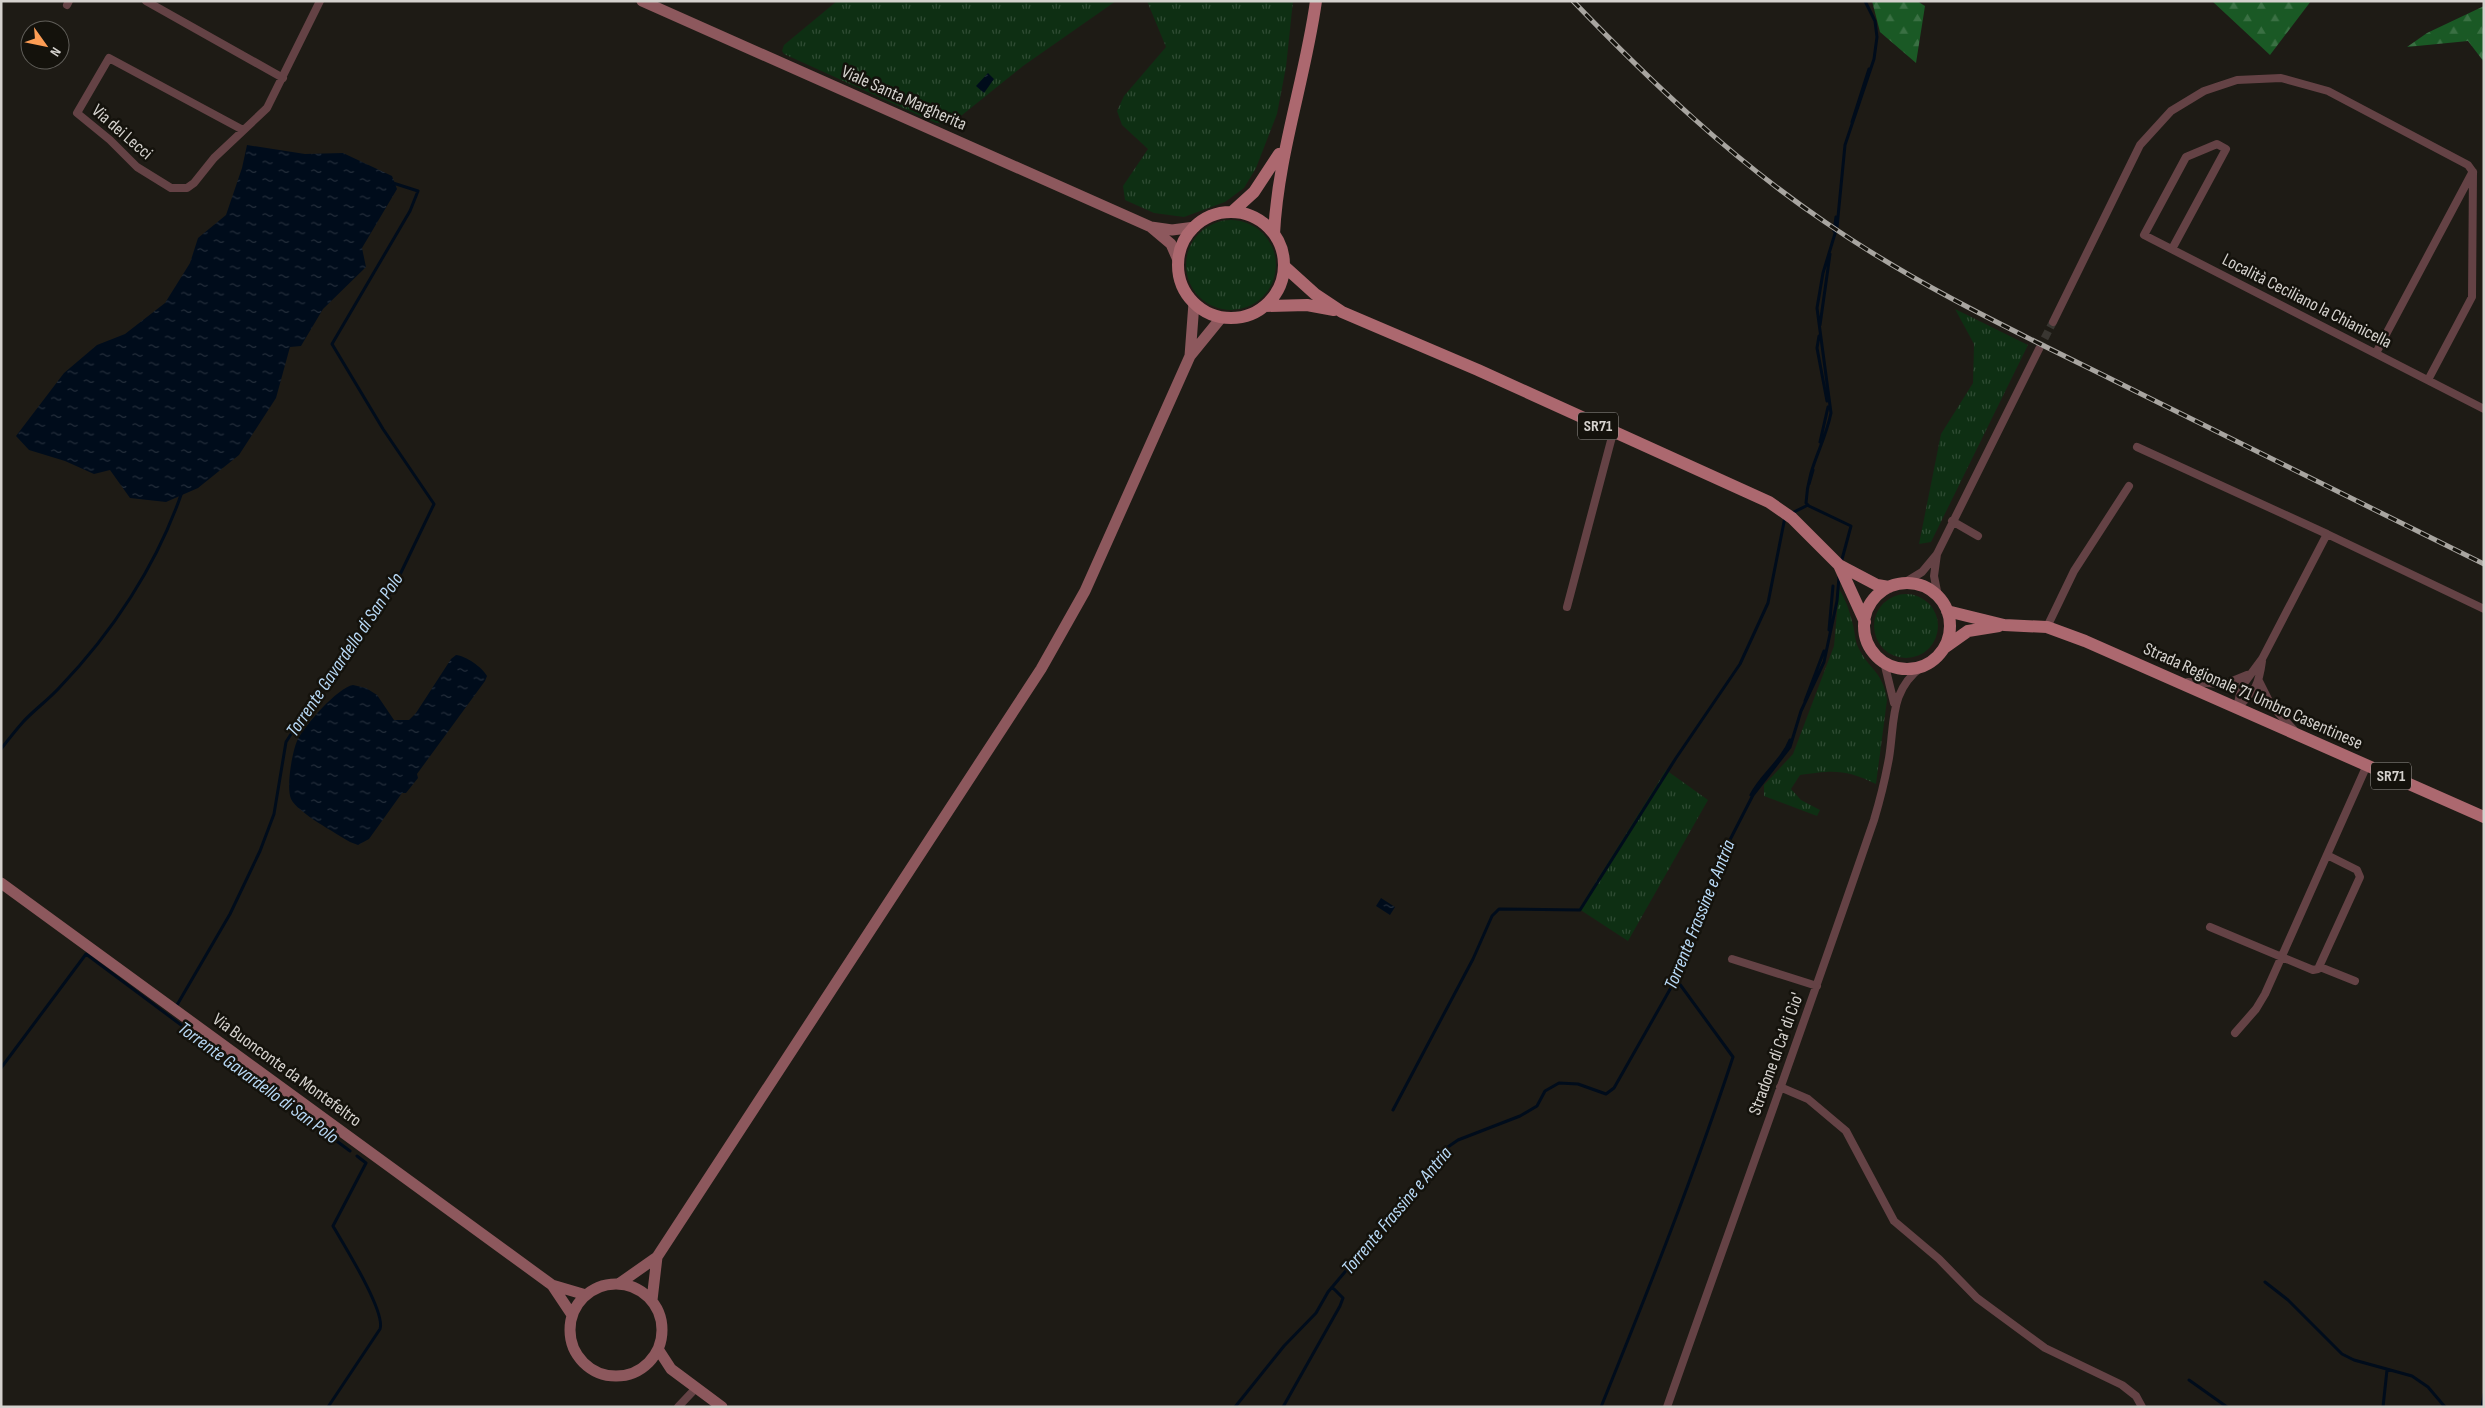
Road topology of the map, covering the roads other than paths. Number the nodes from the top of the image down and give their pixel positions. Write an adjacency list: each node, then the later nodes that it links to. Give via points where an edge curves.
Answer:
1 (146, 1): 5 (street)
2 (320, 1): 5 (street, Via dei Lecci)
3 (642, 1): 10 (street, Viale Santa Margherita)
4 (1316, 1): 7 (main road, via 1306,63)
5 (283, 78): 6 (street, Via dei Lecci, via 267,108)
6 (243, 130): 6 (street, Via dei Lecci, via 187,188 171,188 137,168 77,113 109,58)
7 (1285, 143): 9 (main road, via 1259,186); 12 (main road)
8 (2473, 172): 20 (street, via 2468,165 2328,91 2281,78 2237,80 2204,91 2171,111 2140,144); 22 (street); 24 (street, via 2472,297)
9 (1232, 212): 11 (main road, via 1214,215); 12 (main road, SR71, via 1255,218)
10 (1151, 227): 11 (street, Viale Santa Margherita, via 1172,230); 14 (street, Viale Santa Margherita, via 1171,244)
11 (1195, 227): 14 (main road, via 1184,241)
12 (1274, 234): 15 (main road, SR71, via 1281,248)
13 (2172, 249): 13 (street, Località Ceciliano la Chianicella, via 2226,149 2217,144 2186,157 2144,235); 22 (street, Località Ceciliano la Chianicella)
14 (1178, 260): 16 (main road, via 1181,284)
15 (1284, 266): 17 (main road, SR71, via 1280,286); 18 (main road, SR71, via 1315,294)
16 (1194, 303): 19 (main road); 23 (street)
17 (1265, 306): 18 (main road, SR71, via 1307,305); 19 (main road, SR71, via 1244,317)
18 (1342, 312): 26 (main road, SR71)
19 (1221, 318): 23 (street)
20 (2053, 322)
21 (2038, 349): 29 (street)
22 (2376, 353): 24 (street, Località Ceciliano la Chianicella)
23 (1190, 356): 67 (street, via 1085,591 1041,669)
24 (2428, 380): 25 (street, Località Ceciliano la Chianicella)
25 (2484, 409)
26 (1614, 433): 33 (main road, SR71, via 1769,502 1792,518); 37 (street)
27 (2137, 447): 30 (street)
28 (2129, 486): 42 (street, via 2074,571)
29 (1952, 521): 31 (street); 32 (street)
30 (2327, 534): 39 (street); 44 (street)
31 (1978, 536)
32 (1937, 554): 34 (street, via 1922,572); 36 (street, via 1934,576)
33 (1839, 565): 35 (main road, SR71, via 1877,585); 40 (main road, SR71)
34 (1904, 584): 35 (main road); 36 (main road, via 1928,588)
35 (1889, 587): 40 (main road, via 1877,596)
36 (1938, 596): 38 (main road)
37 (1567, 607)
38 (1947, 610): 41 (main road, Strada Regionale 71 Umbro Casentinese / SR71); 43 (main road, via 1950,629)
39 (2484, 610)
40 (1865, 622): 45 (main road, SR71, via 1869,645)
41 (2004, 625): 42 (main road, Strada Regionale 71 Umbro Casentinese / SR71); 43 (main road, Strada Regionale 71 Umbro Casentinese / SR71, via 1968,632)
42 (2047, 627): 48 (main road, Strada Regionale 71 Umbro Casentinese / SR71)
43 (1944, 648): 46 (main road, SR71)
44 (2262, 659): 47 (street); 49 (street)
45 (1884, 662): 46 (main road, via 1896,668); 50 (street)
46 (1923, 666): 50 (street, via 1909,676)
47 (2251, 673): 48 (street, via 2225,684); 51 (street, via 2242,686)
48 (2172, 679): 51 (main road, Strada Regionale 71 Umbro Casentinese / SR71)
49 (2260, 681): 51 (street); 52 (street, via 2276,712)
50 (1894, 707): 55 (street, Stradone di Ca' di Cio', via 1889,757)
51 (2237, 707): 52 (main road, Strada Regionale 71 Umbro Casentinese / SR71)
52 (2299, 735): 53 (main road, Strada Regionale 71 Umbro Casentinese / SR71)
53 (2367, 766): 54 (main road, Strada Regionale 71 Umbro Casentinese / SR71); 57 (street)
54 (2484, 817)
55 (1869, 834): 56 (street); 64 (street, Stradone di Ca' di Cio')
56 (1878, 836)
57 (2327, 855): 61 (street); 62 (street, via 2357,870 2360,877)
58 (1, 882): 69 (street, Via Buonconte da Montefeltro)
59 (2210, 926): 61 (street)
60 (1732, 958): 64 (street)
61 (2281, 958): 62 (street, via 2313,970); 65 (street, via 2261,1002)
62 (2320, 967): 63 (street)
63 (2355, 981)
64 (1817, 986): 66 (street, Stradone di Ca' di Cio')
65 (2235, 1033)
66 (1780, 1087): 79 (street, Stradone di Ca' di Cio'); 80 (street, via 1808,1099 1846,1131 1894,1221 1939,1259 1977,1298 2045,1348 2122,1385 2136,1396)
67 (657, 1257): 68 (street); 71 (street)
68 (620, 1283): 70 (street, via 604,1285); 71 (street, via 640,1290)
69 (552, 1285): 70 (street); 72 (street)
70 (586, 1295): 72 (street)
71 (652, 1300): 73 (street, via 660,1314 663,1330)
72 (572, 1315): 74 (street, via 573,1347 581,1361 596,1372 611,1376 627,1375)
73 (658, 1349): 74 (street); 75 (street)
74 (647, 1364): 75 (street)
75 (671, 1369): 76 (street)
76 (696, 1388): 77 (street); 78 (street)
77 (678, 1407)
78 (722, 1407)
79 (1666, 1407)
80 (2142, 1407)

